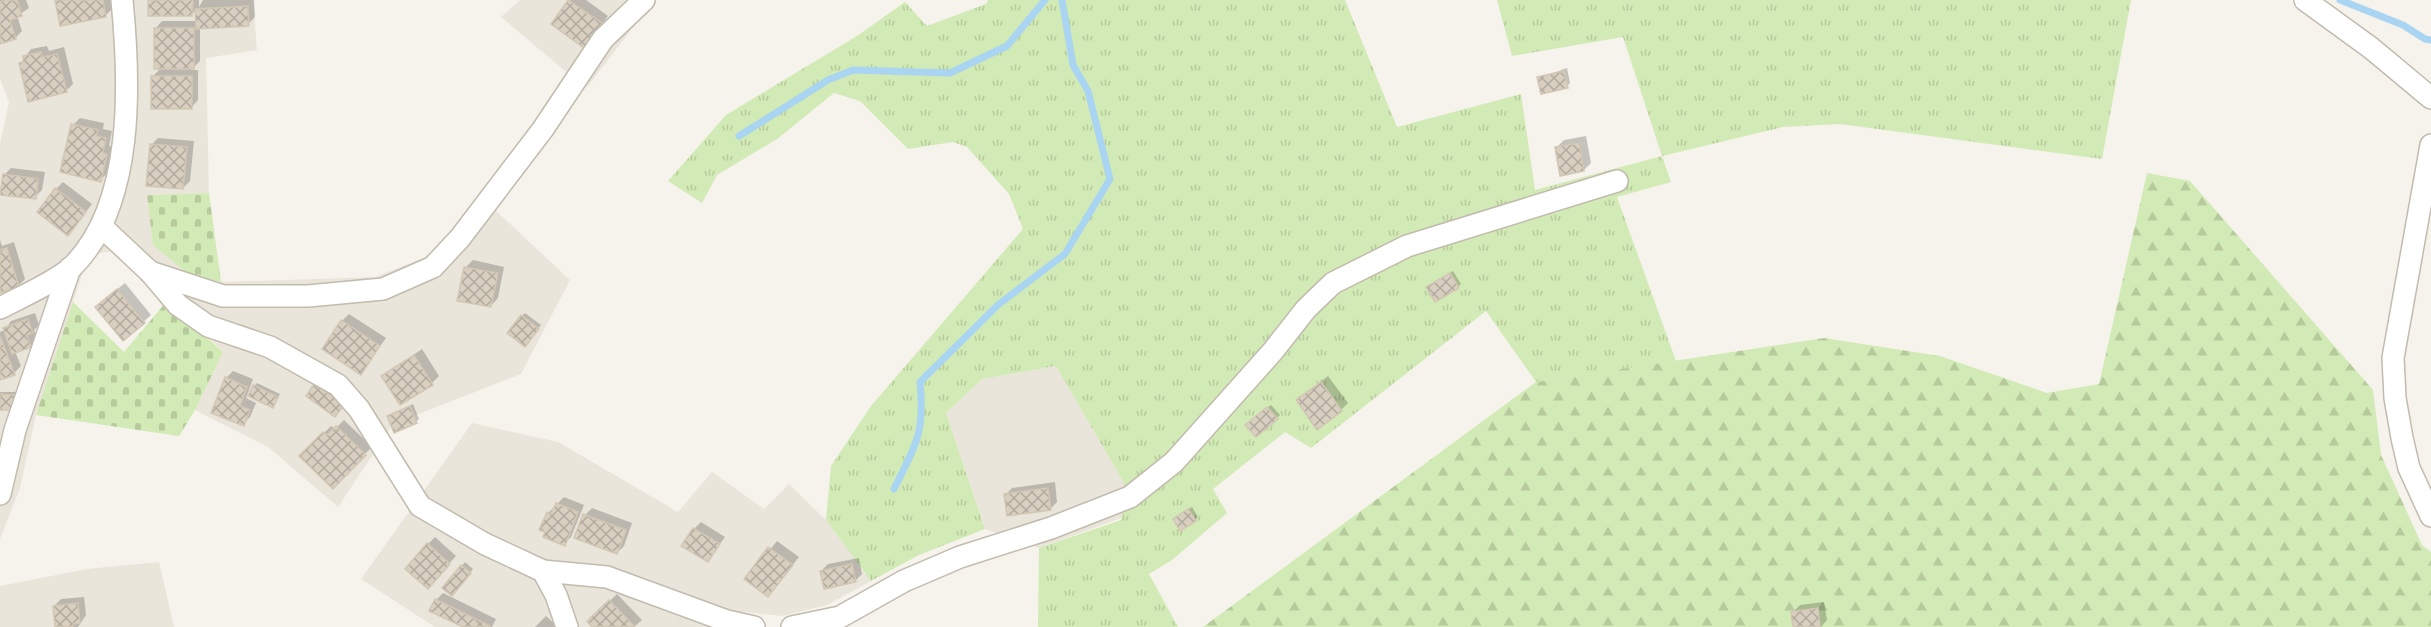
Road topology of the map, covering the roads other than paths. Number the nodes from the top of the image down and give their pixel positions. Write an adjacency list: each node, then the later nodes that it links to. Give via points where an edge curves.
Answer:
1 (122, 0): 7 (street, via 126,105 112,198)
2 (644, 0): 9 (street, via 603,39 543,129 460,238 433,267 383,289 308,296 223,296)
3 (2305, 0): 4 (street, via 2346,28)
4 (2431, 98)
5 (2431, 145): 12 (street, via 2393,358 2404,448)
6 (1617, 181): 16 (street, via 1407,246 1333,283 1174,462 1130,497 960,557 904,581 840,617)
7 (102, 227): 8 (street); 9 (street)
8 (70, 268): 10 (street); 11 (street, via 15,430)
9 (150, 272): 13 (street, via 178,305 208,326 270,347 338,385 359,408 420,506 485,544)
10 (0, 308)
11 (0, 494)
12 (2431, 516)
13 (543, 570): 14 (street); 15 (street, via 607,577 727,621)
14 (567, 627)
15 (754, 627)
16 (792, 627)

